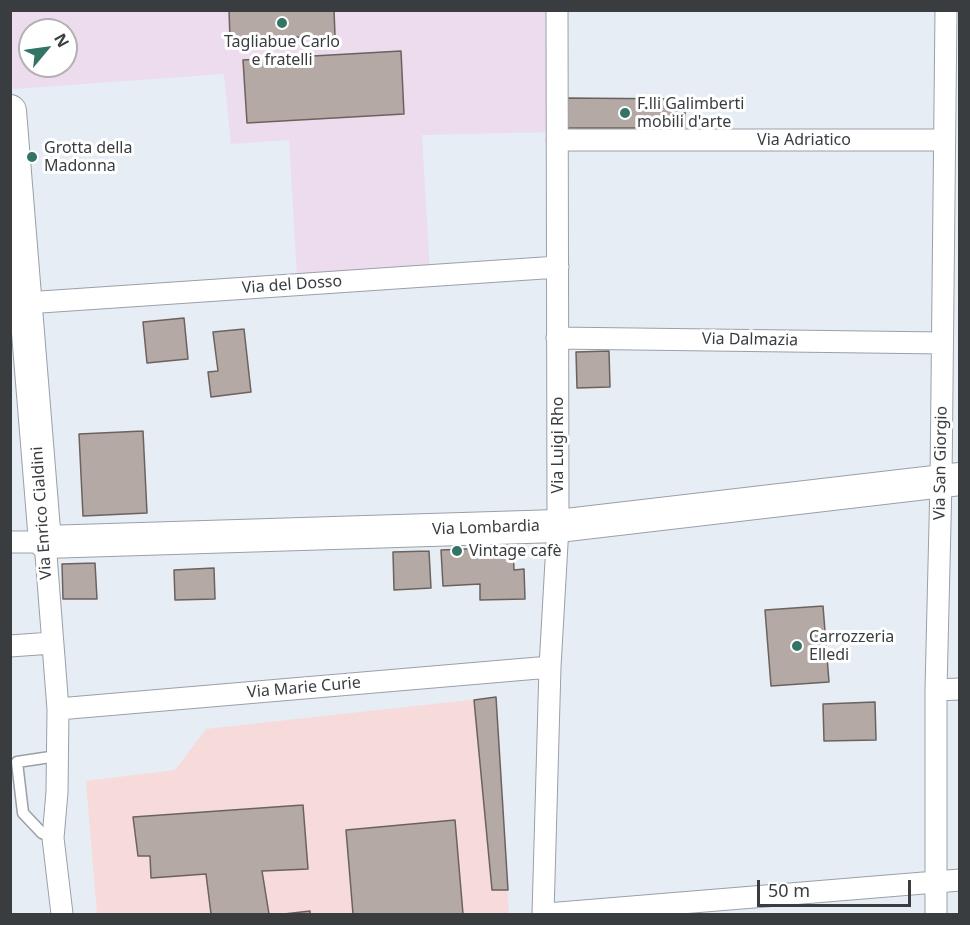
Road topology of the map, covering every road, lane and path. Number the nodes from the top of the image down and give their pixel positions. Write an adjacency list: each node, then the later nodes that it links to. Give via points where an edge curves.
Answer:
1 (557, 10): 4 (street, Via Luigi Rho)
2 (946, 10): 5 (street, Via San Giorgio)
3 (10, 111): 6 (street, Via Enrico Cialdini)
4 (557, 140): 5 (street, Via Adriatico); 7 (street, Via Luigi Rho)
5 (944, 140): 10 (street, Via San Giorgio)
6 (13, 170): 8 (street, Via Enrico Cialdini)
7 (558, 267): 8 (street, Via del Dosso); 9 (street, Via Luigi Rho)
8 (26, 303): 14 (street, Via Enrico Cialdini)
9 (557, 338): 10 (street, Via Dalmazia); 12 (street, Via Luigi Rho)
10 (942, 343): 11 (street, Via San Giorgio)
11 (950, 480): 12 (street, Via Lombardia); 19 (street, Via San Giorgio)
12 (558, 526): 14 (street, Via Lombardia); 17 (street, Via Luigi Rho)
13 (10, 542): 14 (street, Via Lombardia)
14 (45, 542): 15 (street, Via Enrico Cialdini)
15 (52, 643): 16 (street); 20 (street, Via Enrico Cialdini)
16 (10, 646)
17 (550, 667): 20 (street, Via Marie Curie); 26 (street, Via Luigi Rho)
18 (960, 688): 19 (street)
19 (936, 690): 24 (street, Via San Giorgio)
20 (58, 709): 21 (street, Via Enrico Cialdini)
21 (57, 756): 22 (street, Via Enrico Cialdini); 22 (lane, via 17,762 23,813 42,833)
22 (54, 838): 25 (street, Via Enrico Cialdini)
23 (960, 880): 24 (street)
24 (936, 881): 26 (street); 27 (street, Via San Giorgio)
25 (62, 915)
26 (545, 915)
27 (936, 915)

